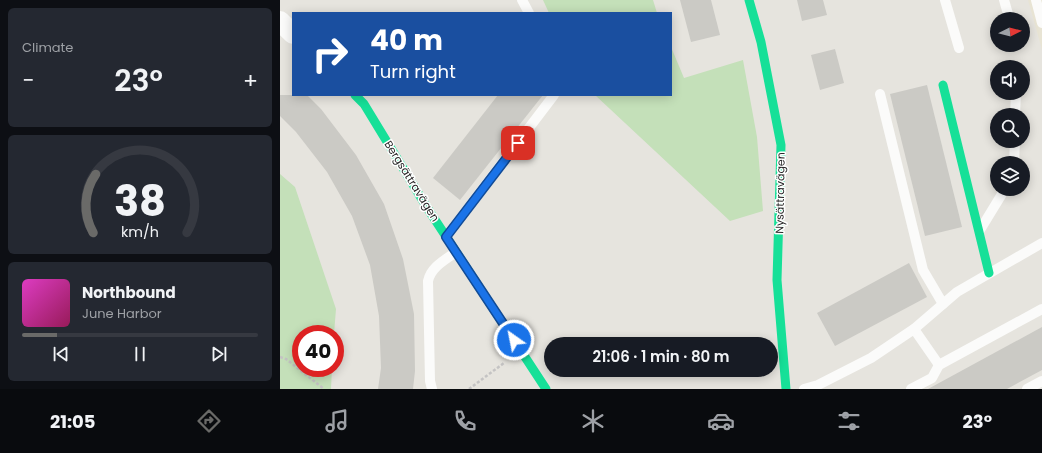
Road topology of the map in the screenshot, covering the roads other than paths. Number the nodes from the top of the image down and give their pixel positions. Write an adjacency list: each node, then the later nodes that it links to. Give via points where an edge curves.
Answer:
1 (522, 0): 6 (lane)
2 (749, 0): 29 (street, Nysättravägen, via 761,42 781,145 777,280)
3 (945, 0): 11 (lane)
4 (1004, 0): 7 (lane)
5 (1036, 0): 9 (lane)
6 (528, 12)
7 (1007, 12)
8 (280, 21): 10 (street)
9 (1042, 23)
10 (292, 33)
11 (959, 48)
12 (943, 85): 17 (street)
13 (880, 94): 22 (lane, via 923,270)
14 (356, 96): 18 (street, Bergsättravägen, via 364,104)
15 (553, 96): 18 (lane)
16 (1001, 196): 17 (lane)
17 (979, 232): 21 (street)
18 (446, 237): 20 (street, Bergsättravägen)
19 (1042, 243): 21 (lane)
20 (456, 252): 27 (lane, via 429,274); 28 (street, Bergsättravägen)
21 (989, 274): 22 (lane)
22 (943, 304): 24 (lane)
23 (1042, 309): 25 (lane)
24 (914, 329): 25 (lane); 30 (lane, via 871,358 818,385)
25 (939, 365): 31 (lane, via 932,378)
26 (1042, 381): 32 (lane)
27 (432, 389)
28 (546, 389)
29 (786, 389)
30 (804, 389)
31 (911, 389)
32 (1027, 389)

